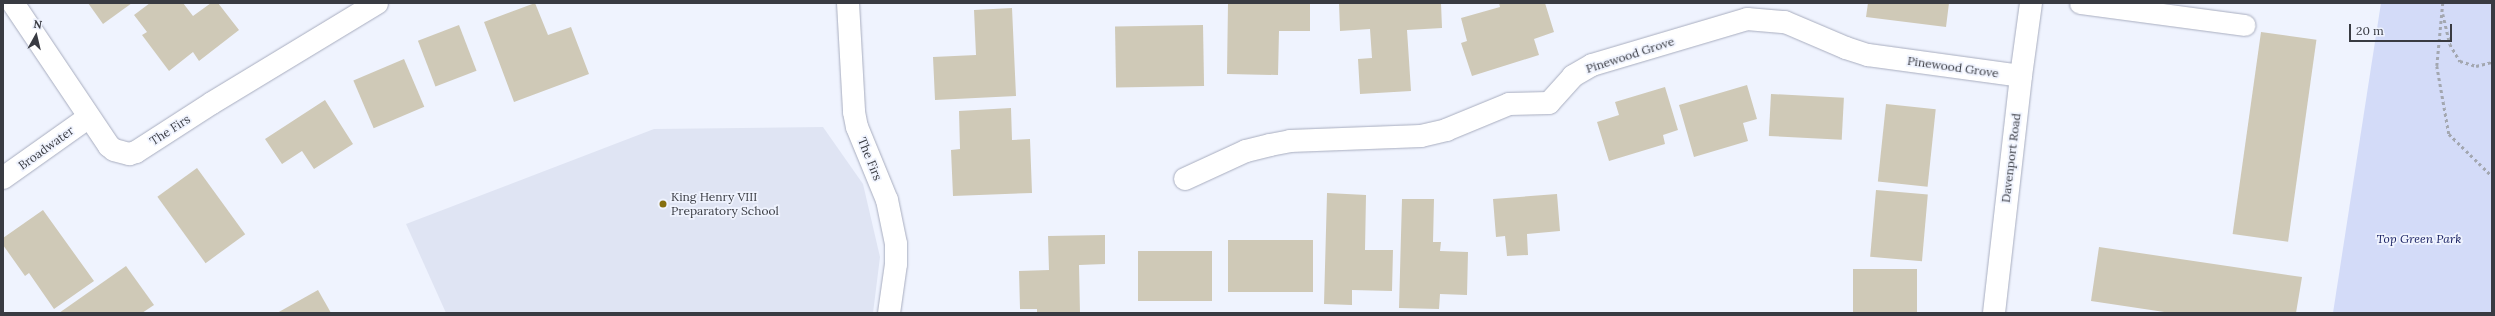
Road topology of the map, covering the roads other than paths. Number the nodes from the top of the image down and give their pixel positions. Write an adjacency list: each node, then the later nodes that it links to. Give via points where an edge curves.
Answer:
1 (13, 3): 8 (street, The Firs)
2 (377, 3): 8 (street, The Firs, via 136,152 122,153 114,150)
3 (848, 3): 11 (street, The Firs, via 854,112 857,127 887,200 896,244 896,264)
4 (2032, 3): 7 (street, Davenport Road)
5 (2080, 3): 6 (lane)
6 (2245, 25)
7 (2021, 76): 10 (street, Pinewood Grove, via 1868,55 1785,22 1747,19 1588,66 1573,76 1548,103 1509,104 1446,130 1420,136 1290,141 1270,145 1246,152); 12 (street, Davenport Road)
8 (89, 117): 9 (street, Broadwater)
9 (3, 178)
10 (1185, 179)
11 (889, 313)
12 (1994, 313)

